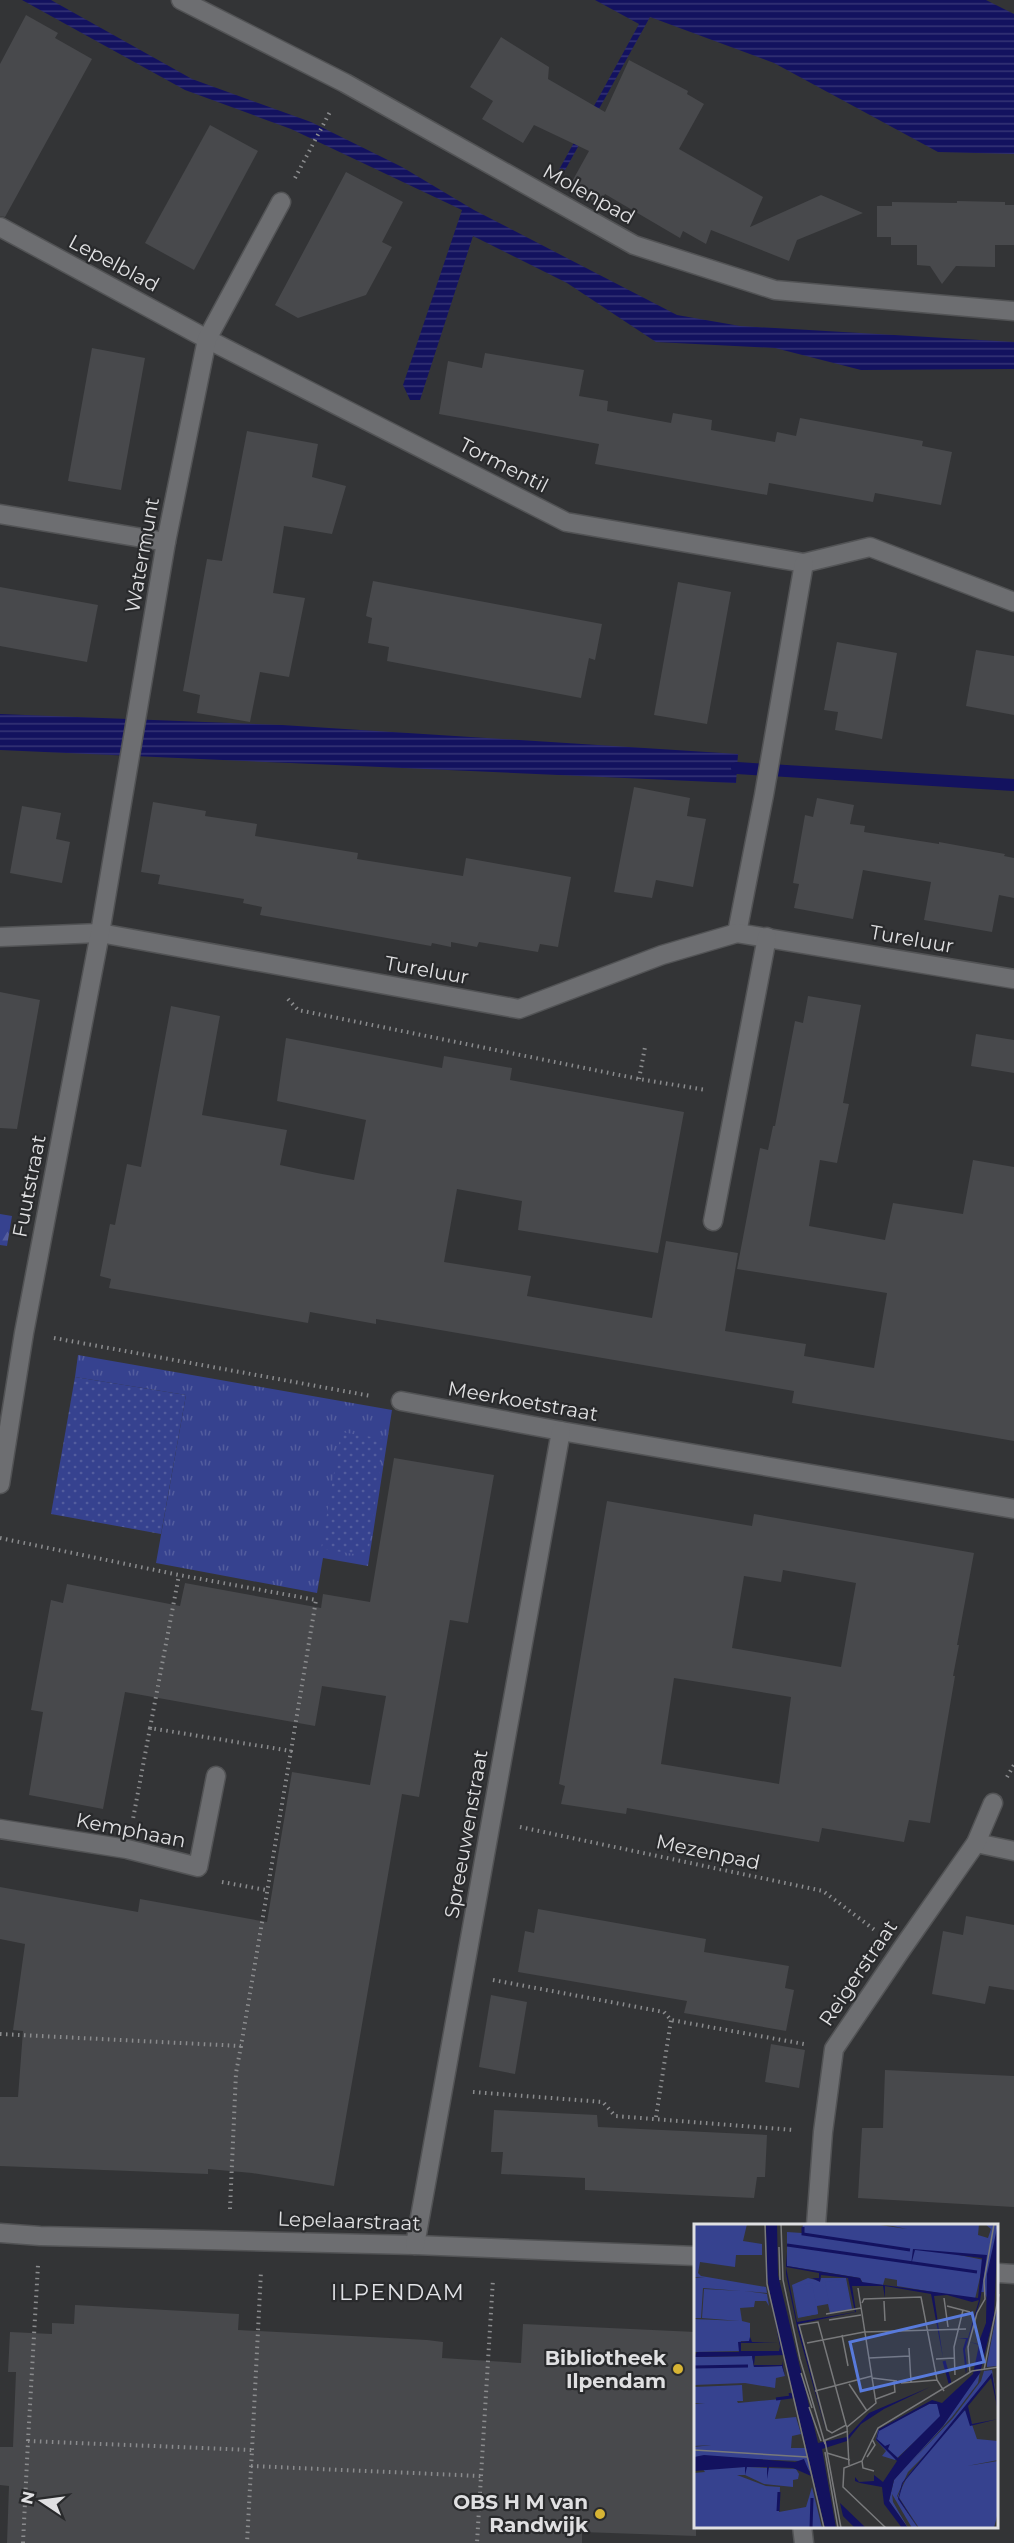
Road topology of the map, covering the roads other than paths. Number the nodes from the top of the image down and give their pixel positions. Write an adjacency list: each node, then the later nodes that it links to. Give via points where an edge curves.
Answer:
1 (181, 0): 4 (street, Molenpad, via 345,83 634,245 775,290)
2 (281, 202): 5 (street, Watermunt)
3 (0, 227): 5 (street, Lepelblad)
4 (1014, 311)
5 (207, 339): 7 (street, Watermunt); 8 (street, Tormentil, via 566,522)
6 (0, 514): 7 (street)
7 (166, 542): 10 (street, Watermunt)
8 (804, 563): 9 (street, Tormentil, via 870,547); 11 (street)
9 (1014, 602)
10 (100, 933): 11 (street, Tureluur, via 519,1009 662,955); 12 (street, Tureluur); 18 (street, Fuutstraat, via 24,1333)
11 (737, 933): 13 (street, Tureluur)
12 (0, 937)
13 (767, 937): 14 (street, Tureluur); 15 (street)
14 (1014, 979)
15 (713, 1221)
16 (401, 1401): 17 (street, Meerkoetstraat)
17 (561, 1431): 19 (street, Meerkoetstraat); 27 (street, Spreeuwenstraat)
18 (0, 1484)
19 (1014, 1509)
20 (216, 1776): 22 (street, Kemphaan, via 198,1867 127,1850)
21 (993, 1803): 23 (street, Reigerstraat)
22 (0, 1829)
23 (976, 1844): 24 (street); 25 (street, Reigerstraat, via 834,2049)
24 (1014, 1851)
25 (816, 2224)
26 (0, 2233): 27 (street, Lepelaarstraat)
27 (415, 2246): 28 (street, Lepelaarstraat)
28 (694, 2256)
29 (999, 2273): 30 (street)
30 (1014, 2274)
31 (802, 2528): 32 (street)
32 (804, 2543)

